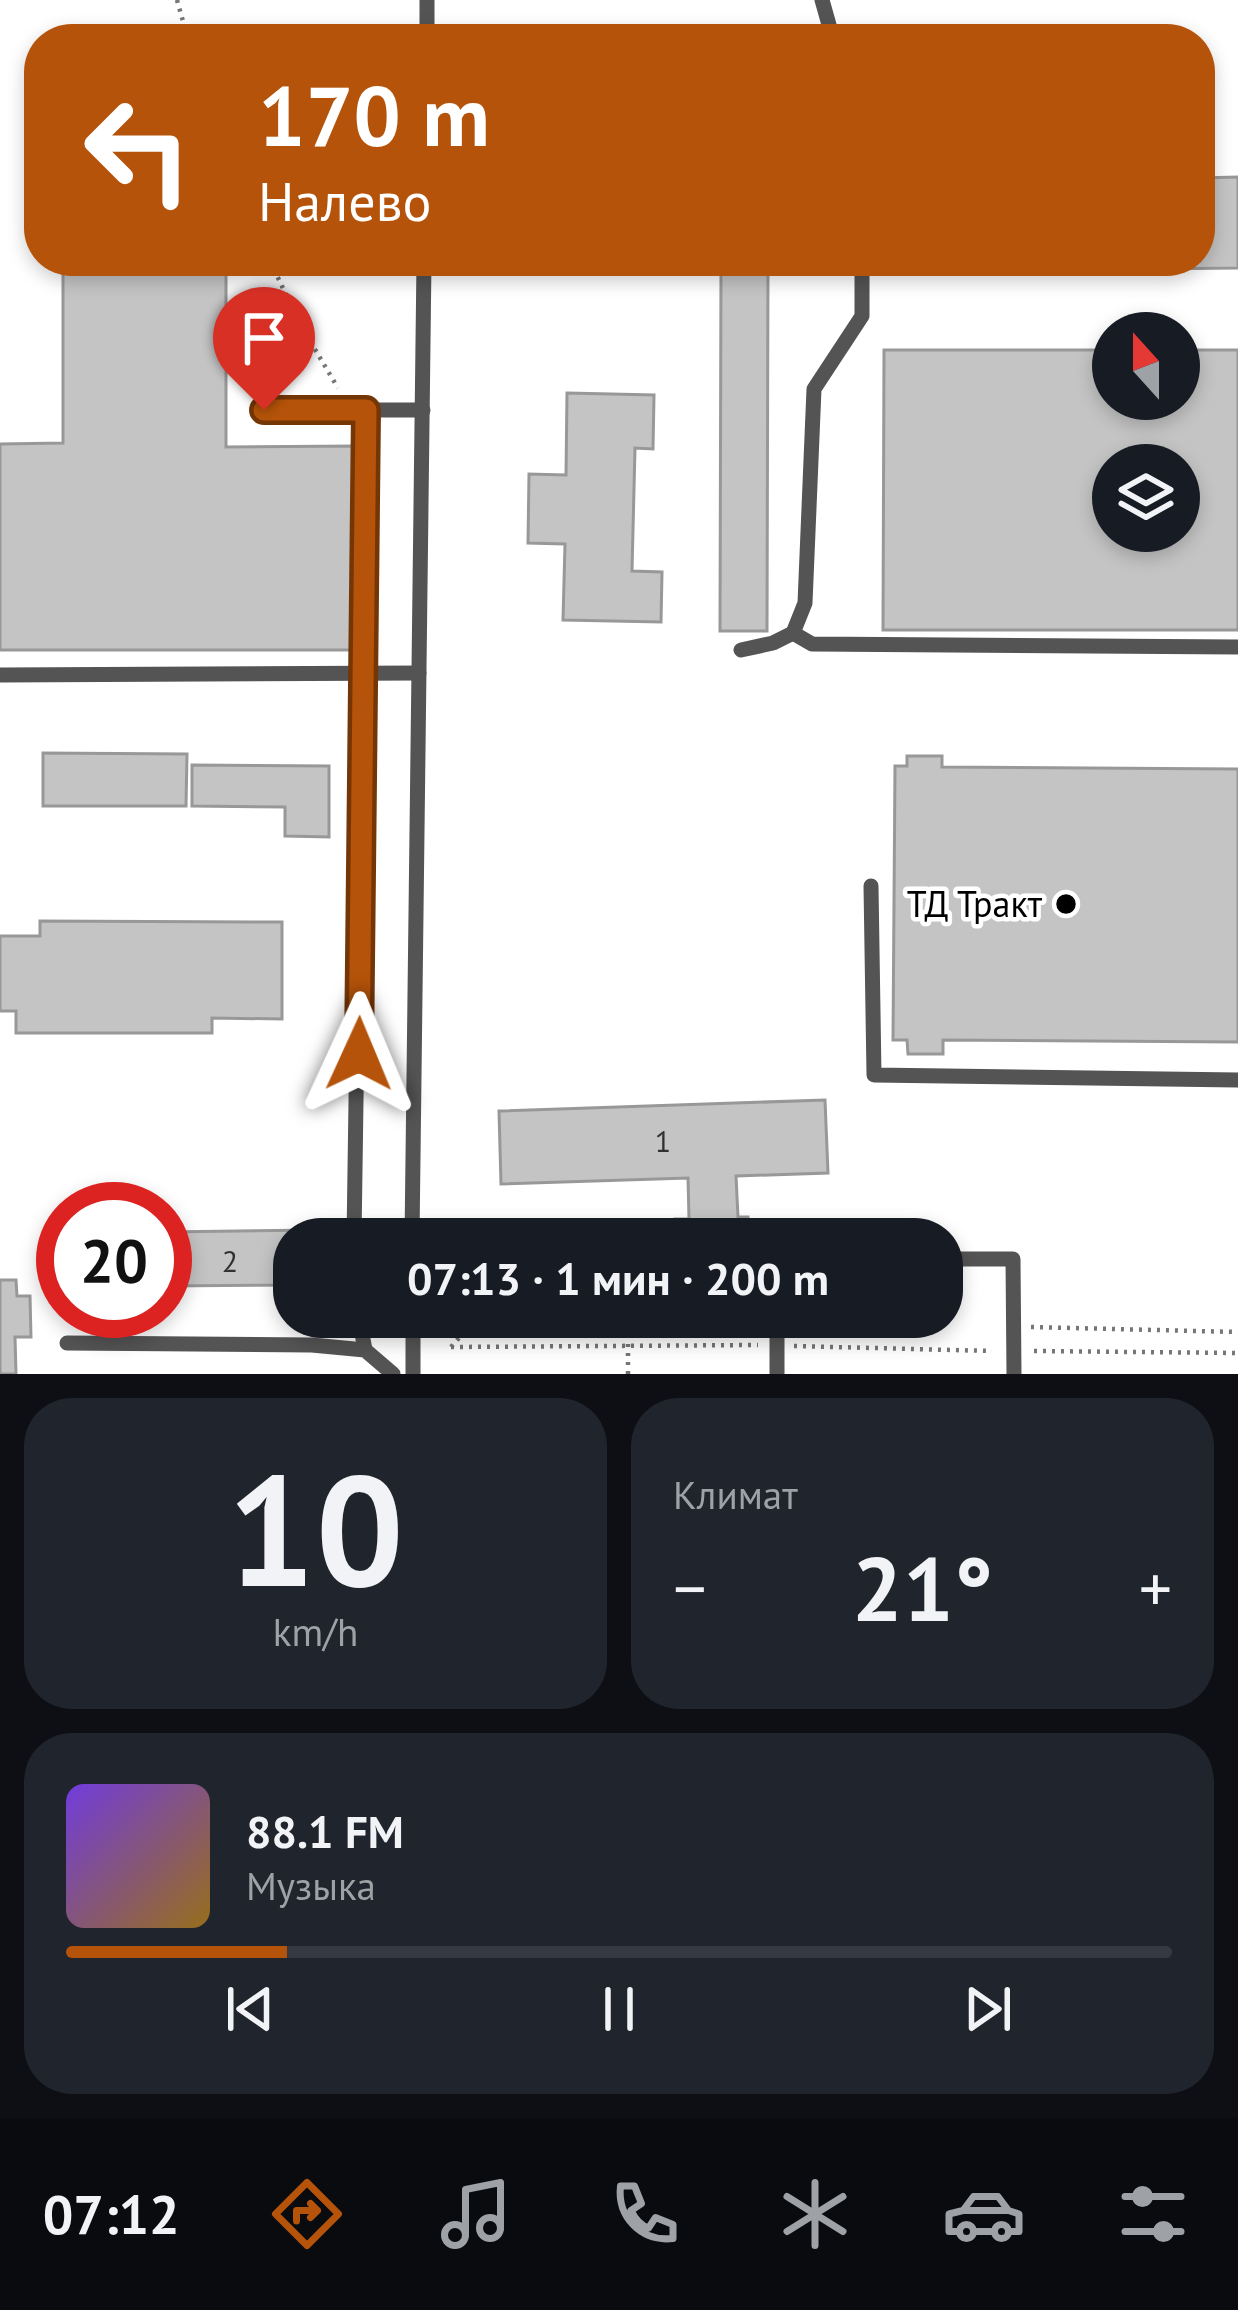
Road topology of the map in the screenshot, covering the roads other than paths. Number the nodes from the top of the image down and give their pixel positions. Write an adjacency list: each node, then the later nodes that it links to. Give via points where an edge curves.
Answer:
1 (424, 276): 5 (lane)
2 (862, 276): 6 (lane, via 862,316 814,389 805,603)
3 (264, 410): 4 (lane)
4 (358, 410): 5 (lane); 9 (lane)
5 (423, 410): 10 (lane)
6 (793, 633): 7 (lane, via 812,644); 8 (lane)
7 (1238, 647)
8 (742, 650)
9 (365, 674): 10 (lane); 11 (lane); 14 (lane)
10 (419, 674): 15 (lane)
11 (0, 675)
12 (871, 886): 13 (lane, via 874,1075)
13 (1238, 1079)
14 (354, 1218)
15 (412, 1218)
16 (963, 1259): 25 (lane, via 1013,1259)
17 (362, 1338): 21 (lane)
18 (412, 1338): 23 (lane)
19 (777, 1338): 24 (lane)
20 (67, 1343): 21 (lane)
21 (365, 1350): 22 (lane)
22 (392, 1374)
23 (413, 1374)
24 (777, 1374)
25 (1014, 1374)

